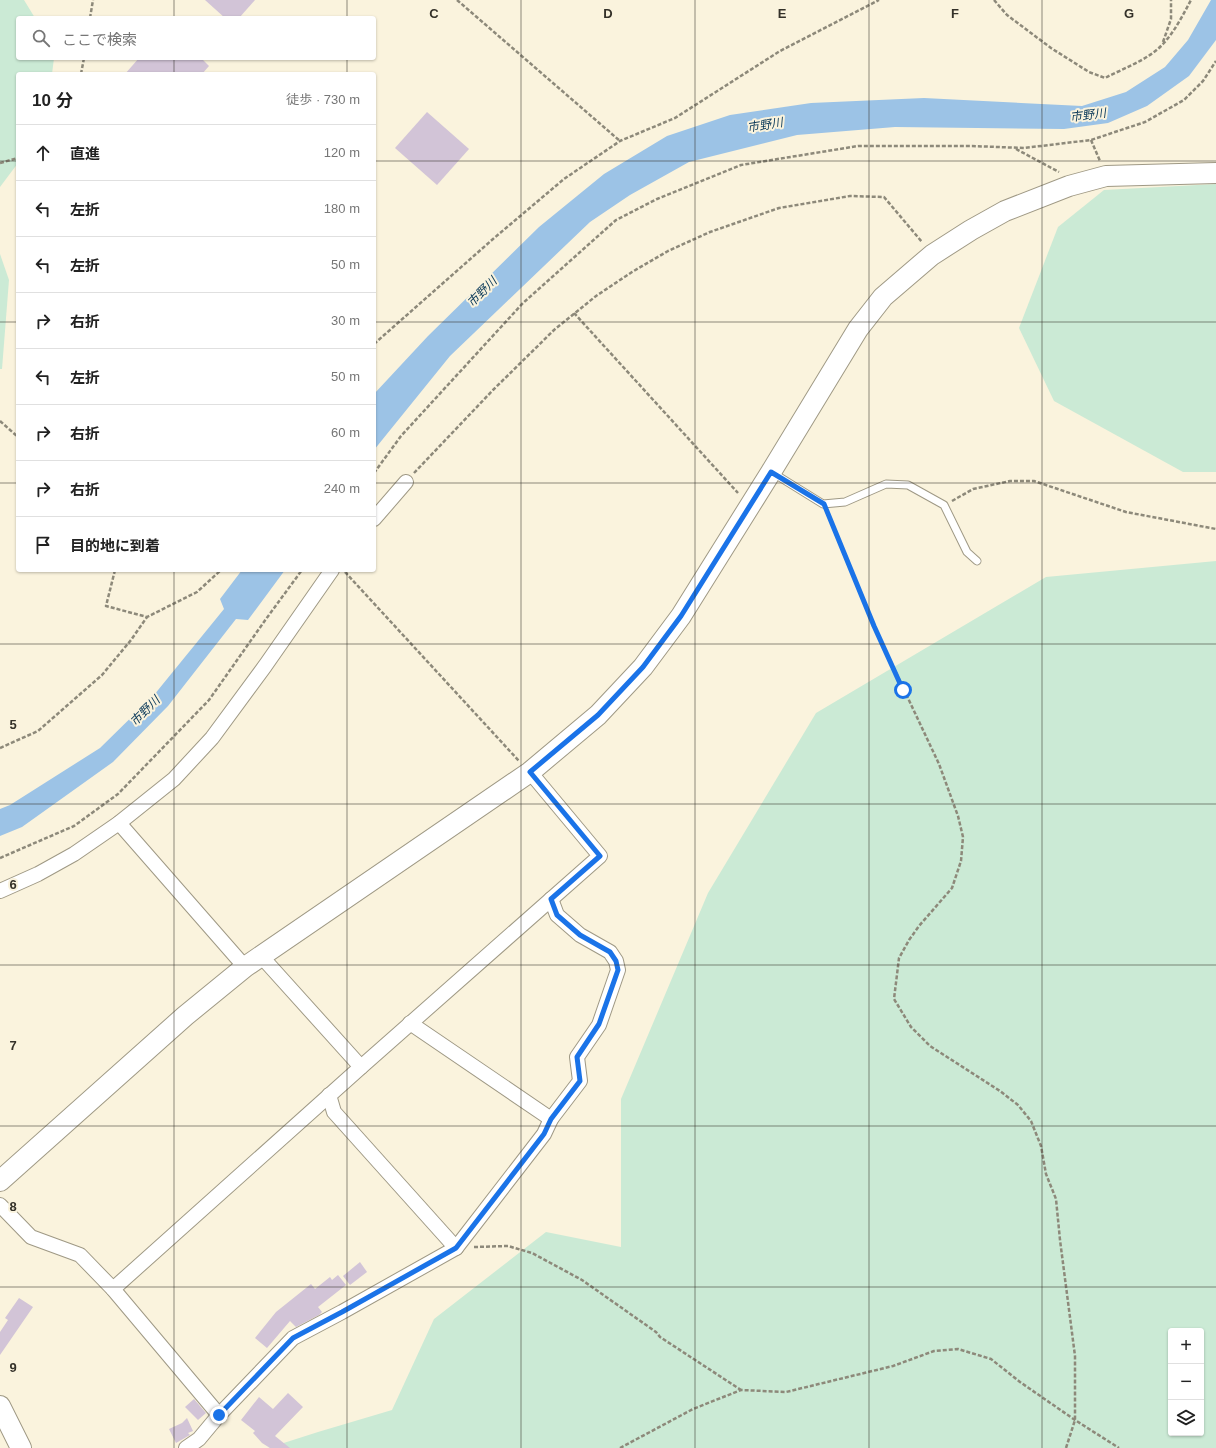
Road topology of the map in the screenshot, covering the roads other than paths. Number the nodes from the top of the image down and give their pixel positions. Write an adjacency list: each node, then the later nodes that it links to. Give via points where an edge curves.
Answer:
1 (1216, 173): 2 (street, via 1106,176 1073,185 1005,211 932,255 883,297 858,329)
2 (771, 472): 5 (lane, via 824,504 845,502 886,484 908,485 944,505 967,552); 7 (street, via 681,616 643,667 598,715)
3 (406, 482): 4 (street)
4 (376, 517)
5 (977, 561)
6 (331, 572): 8 (street, via 212,738 174,779)
7 (530, 772): 10 (street, via 600,856); 11 (street)
8 (119, 824): 9 (street, via 74,854); 11 (street)
9 (0, 891)
10 (551, 899): 12 (street); 15 (street, via 557,915 580,935 610,952 618,970 599,1024 577,1057 580,1081)
11 (253, 962): 13 (street); 16 (street, via 185,1016)
12 (410, 1023): 13 (street); 15 (street)
13 (361, 1067): 14 (street)
14 (329, 1096): 18 (street, via 334,1112); 19 (street)
15 (551, 1119): 18 (street, via 544,1134)
16 (0, 1181)
17 (0, 1205): 19 (street, via 31,1237 80,1255)
18 (456, 1248): 21 (street, via 293,1338)
19 (112, 1290): 21 (street)
20 (0, 1406): 22 (street)
21 (219, 1415): 23 (street, via 199,1439)
22 (21, 1448)
23 (186, 1448)

